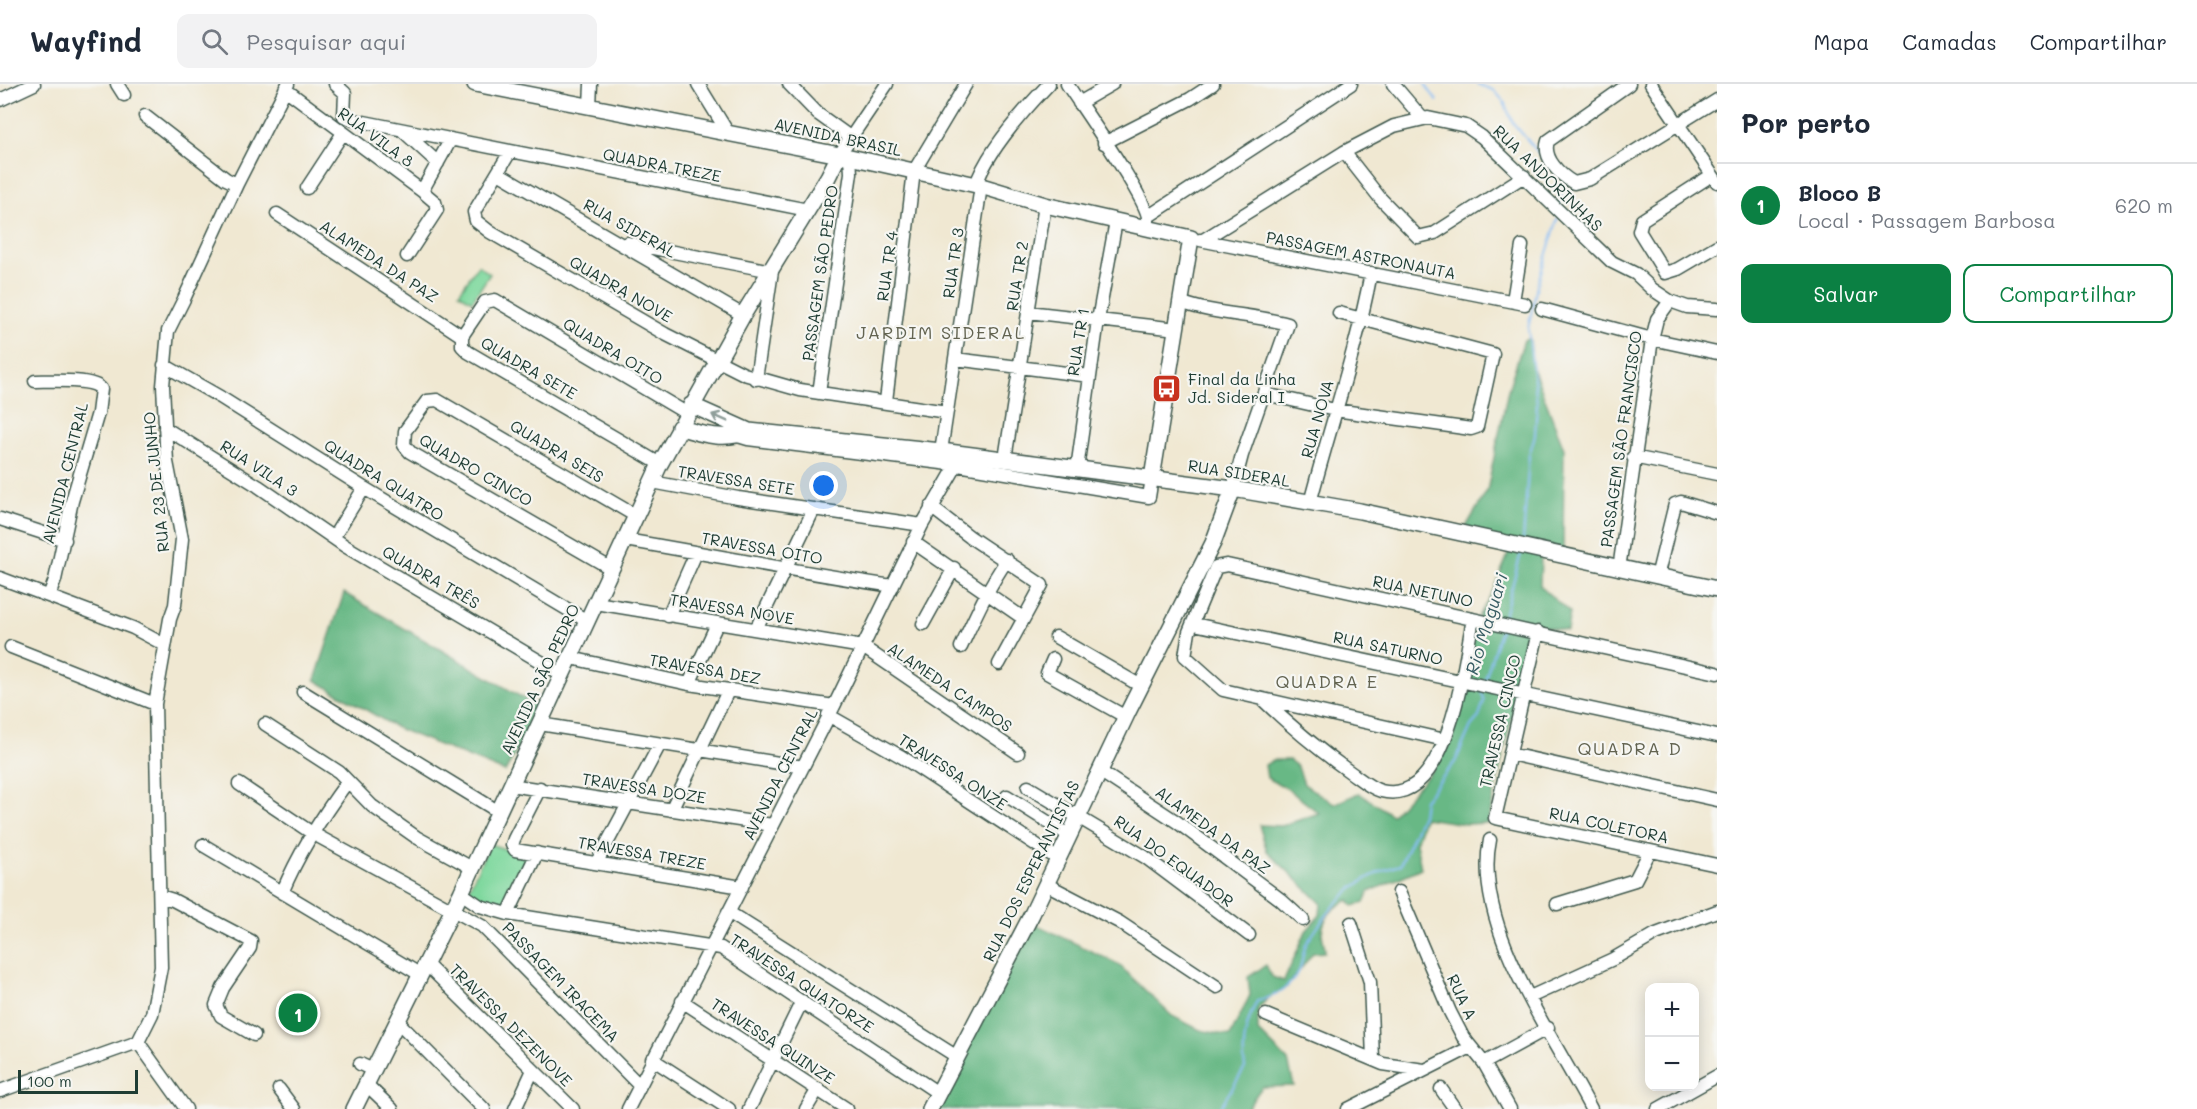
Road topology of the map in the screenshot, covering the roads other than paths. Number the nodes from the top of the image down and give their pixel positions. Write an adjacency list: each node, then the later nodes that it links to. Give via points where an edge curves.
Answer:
1 (34, 84): 21 (street)
2 (117, 84): 20 (street)
3 (335, 84): 19 (street)
4 (475, 84): 24 (main road, AVENIDA BRASIL)
5 (591, 84): 24 (street)
6 (698, 84): 31 (street)
7 (789, 84): 32 (street, via 818,114)
8 (966, 84): 39 (street)
9 (1049, 84): 44 (street, RUA TR 3, via 1006,135 981,171)
10 (1067, 84): 23 (street)
11 (1112, 84): 23 (street)
12 (1213, 84): 34 (street)
13 (1351, 84): 51 (street)
14 (1393, 84): 27 (street)
15 (1629, 84): 28 (street, via 1551,136 1546,153 1567,179 1576,184 1590,179)
16 (1651, 84): 28 (street)
17 (885, 85): 32 (street)
18 (287, 87): 29 (street, RUA VILA 8); 43 (street, RUA 23 DE JUNHO)
19 (346, 88): 26 (street)
20 (124, 95)
21 (0, 100)
22 (1717, 100): 28 (street)
23 (1079, 103): 34 (street)
24 (590, 106): 31 (main road, AVENIDA BRASIL)
25 (145, 116): 43 (street)
26 (344, 116): 29 (street); 30 (street, QUADRA TREZE)
27 (1422, 118): 36 (street, RUA ANDORINHAS, via 1394,126); 41 (street, RUA ANDORINHAS, via 1471,129)
28 (1678, 124): 42 (street)
29 (339, 130): 45 (street); 46 (street, RUA VILA 8)
30 (403, 131): 33 (street, QUADRA TREZE); 38 (street)
31 (728, 133): 37 (main road, AVENIDA BRASIL)
32 (850, 137): 37 (street)
33 (451, 139): 35 (street, QUADRA TREZE); 38 (street, RUA VILA 8)
34 (1104, 143): 51 (street, via 1137,192)
35 (510, 152): 40 (street); 48 (street, QUADRA TREZE)
36 (1344, 152): 41 (street, via 1380,198 1418,237 1434,233); 52 (street, RUA ANDORINHAS)
37 (844, 156): 39 (main road, AVENIDA BRASIL); 48 (main road, AVENIDA SÃO PEDRO); 80 (street, PASSAGEM SÃO PEDRO, via 851,173)
38 (438, 163): 46 (street, RUA VILA 8)
39 (914, 171): 44 (main road, AVENIDA BRASIL); 82 (street, RUA TR 4)
40 (498, 173): 53 (street, RUA SIDERAL); 74 (street, QUADRA NOVE, via 474,215 479,224)
41 (1524, 176): 59 (street, RUA ANDORINHAS, via 1616,266 1636,274)
42 (1714, 178): 55 (street, via 1662,206 1642,220 1639,229 1665,273)
43 (237, 184): 75 (street, RUA 23 DE JUNHO, via 171,322)
44 (978, 185): 47 (main road, AVENIDA BRASIL); 73 (street, RUA TR 3)
45 (307, 188)
46 (422, 191): 56 (street, via 435,202 437,210)
47 (1045, 205): 50 (main road, AVENIDA BRASIL); 63 (street, RUA TR 2)
48 (808, 210): 57 (main road, AVENIDA SÃO PEDRO)
49 (277, 214): 70 (street, ALAMEDA DA PAZ)
50 (1116, 221): 51 (main road, AVENIDA BRASIL); 68 (street, RUA TR 1)
51 (1148, 222): 52 (main road, AVENIDA BRASIL)
52 (1197, 239): 58 (street, PASSAGEM ASTRONAUTA); 60 (main road)
53 (614, 241): 57 (street); 65 (street, RUA SIDERAL)
54 (1522, 246): 58 (street, PASSAGEM ASTRONAUTA, via 1519,303)
55 (1717, 246)
56 (406, 256)
57 (772, 271): 65 (main road, AVENIDA SÃO PEDRO); 78 (street, AVENIDA SÃO PEDRO)
58 (1371, 273): 67 (street, RUA NOVA)
59 (1670, 301): 62 (street); 71 (street, PASSAGEM SÃO FRANCISCO, via 1657,320)
60 (1180, 302): 69 (main road); 81 (street, via 1288,324)
61 (1542, 309): 71 (street)
62 (1717, 309)
63 (1028, 312): 68 (street); 76 (street, RUA TR 2)
64 (1339, 313): 67 (street)
65 (743, 315): 74 (main road, AVENIDA SÃO PEDRO)
66 (522, 316): 70 (street, QUADRA SETE, via 489,300); 86 (street, QUADRA OITO)
67 (1362, 319): 83 (street, RUA NOVA); 83 (street, via 1486,350 1493,356 1479,424 1471,429)
68 (1098, 320): 69 (street); 77 (street, RUA TR 1)
69 (1177, 329): 96 (main road)
70 (462, 336): 93 (street, QUADRA SETE, via 462,346 468,352)
71 (1652, 339): 72 (street); 90 (street, PASSAGEM SÃO FRANCISCO)
72 (1716, 354)
73 (955, 359): 76 (street); 84 (street, RUA TR 3)
74 (717, 362): 78 (street, QUADRA NOVE); 86 (main road, AVENIDA SÃO PEDRO)
75 (164, 365): 87 (street, RUA 23 DE JUNHO); 98 (street, QUADRA QUATRO)
76 (1018, 368): 77 (street); 91 (street, RUA TR 2)
77 (1089, 376): 94 (street, RUA TR 1)
78 (756, 379): 80 (street, QUADRA NOVE)
79 (35, 381): 108 (street, AVENIDA CENTRAL, via 84,382 101,389)
80 (819, 393): 82 (street, QUADRA NOVE)
81 (1265, 394): 83 (street); 99 (street)
82 (886, 401): 84 (street, QUADRA NOVE)
83 (1335, 410): 100 (street, RUA NOVA)
84 (947, 412): 89 (street, RUA TR 3)
85 (461, 413): 104 (street, QUADRA SEIS); 113 (street, QUADRO CINCO, via 430,399 405,431 404,445)
86 (686, 415): 88 (main road, RUA SIDERAL, one-way to 86); 88 (main road, RUA SIDERAL, via 707,435); 93 (main road, AVENIDA SÃO PEDRO)
87 (165, 428): 107 (street, RUA VILA 3); 134 (street, RUA 23 DE JUNHO, via 166,462 182,539 175,605)
88 (743, 433): 89 (main road, RUA SIDERAL); 92 (street, via 748,440)
89 (941, 451): 92 (main road, RUA SIDERAL)
90 (1633, 457): 95 (street); 115 (street, PASSAGEM SÃO FRANCISCO)
91 (1005, 459): 92 (main road, RUA SIDERAL); 94 (main road, RUA SIDERAL)
92 (960, 460): 96 (street, via 1149,497); 101 (street, AVENIDA CENTRAL)
93 (660, 464): 97 (main road, AVENIDA SÃO PEDRO)
94 (1077, 469): 96 (main road, RUA SIDERAL)
95 (1717, 474)
96 (1152, 478): 99 (main road, RUA SIDERAL)
97 (652, 482): 102 (street, TRAVESSA SETE); 104 (main road, AVENIDA SÃO PEDRO)
98 (364, 488): 107 (street); 127 (street, QUADRA QUATRO)
99 (1233, 489): 100 (main road, RUA SIDERAL); 145 (main road, RUA DOS ESPERANTISTAS, via 1213,543)
100 (1310, 503): 115 (main road, RUA SIDERAL)
101 (931, 507): 106 (street, AVENIDA CENTRAL); 112 (street)
102 (814, 509): 106 (street, TRAVESSA SETE); 116 (street)
103 (1717, 513): 117 (street, via 1681,502 1675,504)
104 (636, 516): 109 (main road, AVENIDA SÃO PEDRO)
105 (0, 519): 108 (street)
106 (922, 525): 110 (street, AVENIDA CENTRAL)
107 (333, 538): 142 (street, QUADRA TRÊS)
108 (65, 540): 122 (street, AVENIDA CENTRAL)
109 (625, 540): 111 (street, TRAVESSA OITO); 113 (main road, AVENIDA SÃO PEDRO)
110 (913, 542): 114 (street); 119 (street, AVENIDA CENTRAL)
111 (696, 553): 116 (street, TRAVESSA OITO); 124 (street)
112 (1007, 560): 121 (street); 125 (street, via 1042,585)
113 (612, 568): 123 (main road, AVENIDA SÃO PEDRO)
114 (954, 568): 121 (street); 129 (street)
115 (1619, 569): 117 (main road, RUA SIDERAL)
116 (784, 570): 119 (street, TRAVESSA OITO); 131 (street)
117 (1657, 577): 120 (main road, RUA SIDERAL)
118 (0, 578): 122 (street)
119 (893, 586): 136 (street, AVENIDA CENTRAL)
120 (1717, 589)
121 (988, 594): 125 (street); 137 (street)
122 (49, 596): 134 (street, via 133,628)
123 (596, 603): 124 (street, TRAVESSA NOVE); 127 (main road, AVENIDA SÃO PEDRO)
124 (668, 616): 128 (street, TRAVESSA NOVE)
125 (1023, 618): 140 (street)
126 (1473, 619): 130 (street, RUA NETUNO, via 1227,565 1216,567); 132 (street, RUA NETUNO); 143 (street)
127 (587, 621): 138 (main road, AVENIDA SÃO PEDRO)
128 (717, 624): 131 (street, TRAVESSA NOVE); 144 (street)
129 (923, 624)
130 (1194, 624): 143 (street, RUA SATURNO); 149 (street, via 1185,656 1223,690)
131 (756, 629): 136 (street, TRAVESSA NOVE)
132 (1538, 632): 141 (street, RUA NETUNO); 148 (street, TRAVESSA CINCO)
133 (1056, 637): 145 (street)
134 (165, 645): 150 (street, RUA 23 DE JUNHO)
135 (11, 647): 150 (street)
136 (863, 647): 151 (street, AVENIDA CENTRAL); 159 (street, ALAMEDA CAMPOS)
137 (961, 647)
138 (571, 658): 142 (main road, AVENIDA SÃO PEDRO); 144 (street, TRAVESSA DEZ)
139 (1053, 660): 152 (street, via 1047,673)
140 (999, 664)
141 (1717, 673)
142 (563, 675): 154 (main road, AVENIDA SÃO PEDRO)
143 (1461, 680): 148 (street, RUA SATURNO); 156 (street)
144 (688, 684): 146 (street, TRAVESSA DEZ)
145 (1141, 686): 152 (main road, RUA DOS ESPERANTISTAS)
146 (728, 691): 151 (street, TRAVESSA DEZ); 158 (street)
147 (303, 692): 172 (street)
148 (1523, 694): 155 (street, RUA SATURNO); 160 (street, TRAVESSA CINCO)
149 (1261, 699): 156 (street); 156 (street, via 1318,749 1374,788 1397,793 1410,789 1427,771)
150 (155, 705): 191 (street, RUA 23 DE JUNHO)
151 (831, 711): 161 (street, AVENIDA CENTRAL); 182 (street, TRAVESSA ONZE)
152 (1126, 717): 162 (main road, RUA DOS ESPERANTISTAS)
153 (265, 724): 163 (street)
154 (540, 724): 157 (street); 165 (main road, AVENIDA SÃO PEDRO)
155 (1717, 736)
156 (1445, 740)
157 (660, 744): 158 (street); 170 (street)
158 (699, 749): 161 (street); 171 (street)
159 (1018, 753)
160 (1510, 754): 169 (street); 174 (street, TRAVESSA CINCO)
161 (803, 767): 175 (street, AVENIDA CENTRAL)
162 (1101, 772): 173 (main road, RUA DOS ESPERANTISTAS); 198 (street, ALAMEDA DA PAZ, via 1177,822)
163 (348, 781): 176 (street); 185 (street, via 390,820)
164 (239, 784): 176 (street, PASSAGEM IRACEMA)
165 (510, 785): 167 (street, TRAVESSA DOZE); 172 (main road, AVENIDA SÃO PEDRO)
166 (1028, 787): 173 (street)
167 (540, 788): 170 (street, TRAVESSA DOZE); 181 (street, TRAVESSA TREZE, via 512,845 515,850)
168 (1007, 796): 177 (street)
169 (1717, 800)
170 (630, 804): 171 (street, TRAVESSA DOZE); 183 (street)
171 (671, 810): 175 (street, TRAVESSA DOZE)
172 (499, 812): 185 (main road, AVENIDA SÃO PEDRO)
173 (1079, 816): 177 (main road, RUA DOS ESPERANTISTAS); 201 (street, RUA DO EQUADOR, via 1173,876)
174 (1495, 818): 180 (street, RUA COLETORA)
175 (772, 825): 187 (street, AVENIDA CENTRAL)
176 (312, 832): 189 (street); 193 (street, PASSAGEM IRACEMA)
177 (1070, 836): 182 (main road, RUA DOS ESPERANTISTAS)
178 (1490, 840): 205 (street, via 1486,859 1491,899 1516,972)
179 (203, 845): 189 (street)
180 (1650, 850): 184 (street, RUA COLETORA); 192 (street, via 1635,880)
181 (537, 853): 183 (street, TRAVESSA TREZE); 197 (street)
182 (1058, 859): 186 (main road, RUA DOS ESPERANTISTAS)
183 (597, 862): 187 (street, TRAVESSA TREZE)
184 (1717, 865)
185 (472, 868): 190 (main road, AVENIDA SÃO PEDRO)
186 (1046, 884): 204 (street, via 1119,922); 228 (main road, RUA DOS ESPERANTISTAS)
187 (742, 887): 196 (street, AVENIDA CENTRAL)
188 (1399, 891): 213 (street, RUA A, via 1450,1012)
189 (282, 893): 203 (street)
190 (461, 893): 193 (main road, AVENIDA SÃO PEDRO); 194 (street, TRAVESSA QUATORZE)
191 (160, 896): 211 (street, via 249,940 251,945 216,1005 221,1016); 212 (street, RUA 23 DE JUNHO, via 162,956 158,990 152,1014)
192 (1557, 904)
193 (453, 909): 200 (street, PASSAGEM IRACEMA); 203 (main road, AVENIDA SÃO PEDRO)
194 (490, 910): 197 (street, TRAVESSA QUATORZE); 200 (street)
195 (1717, 911): 205 (street, via 1656,934)
196 (728, 912): 202 (street, AVENIDA CENTRAL); 214 (street)
197 (508, 914): 202 (street, TRAVESSA QUATORZE)
198 (1303, 920)
199 (1351, 923): 216 (street, via 1370,982)
200 (482, 926): 223 (street, PASSAGEM IRACEMA)
201 (1249, 935)
202 (710, 945): 206 (street, AVENIDA CENTRAL); 207 (street, TRAVESSA QUATORZE, via 736,957)
203 (424, 969): 209 (main road, AVENIDA SÃO PEDRO); 219 (street, TRAVESSA DEZENOVE)
204 (1217, 987)
205 (1530, 998): 210 (street)
206 (681, 1001): 215 (street, AVENIDA CENTRAL); 217 (street, TRAVESSA QUINZE)
207 (802, 1001): 217 (street); 228 (street, TRAVESSA QUATORZE)
208 (1266, 1015): 216 (street)
209 (397, 1021): 222 (main road, AVENIDA SÃO PEDRO, via 366,1067); 229 (street)
210 (1548, 1028): 218 (street); 246 (street)
211 (254, 1035)
212 (138, 1042): 227 (street); 231 (street)
213 (1472, 1047): 218 (street, RUA A); 220 (street)
214 (951, 1053)
215 (652, 1059): 223 (street, AVENIDA CENTRAL); 238 (street)
216 (1373, 1059): 220 (street)
217 (773, 1060): 225 (street, TRAVESSA QUINZE); 239 (street)
218 (1484, 1063): 245 (street, RUA A)
219 (533, 1070): 235 (street); 236 (street, TRAVESSA DEZENOVE)
220 (1424, 1070): 243 (street)
221 (1717, 1076): 230 (street)
222 (366, 1084): 233 (main road, AVENIDA SÃO PEDRO); 234 (street)
223 (639, 1085): 237 (street, AVENIDA CENTRAL)
224 (279, 1089): 232 (street)
225 (818, 1089): 240 (street); 241 (street, TRAVESSA QUINZE)
226 (1441, 1089): 244 (street)
227 (0, 1091)
228 (938, 1093): 242 (main road, RUA DOS ESPERANTISTAS)
229 (478, 1106)
230 (1667, 1107)
231 (186, 1109)
232 (294, 1109)
233 (354, 1109)
234 (392, 1109)
235 (515, 1109)
236 (573, 1109)
237 (628, 1109)
238 (729, 1109)
239 (749, 1109)
240 (806, 1109)
241 (847, 1109)
242 (930, 1109)
243 (1348, 1109)
244 (1455, 1109)
245 (1510, 1109)
246 (1592, 1109)

